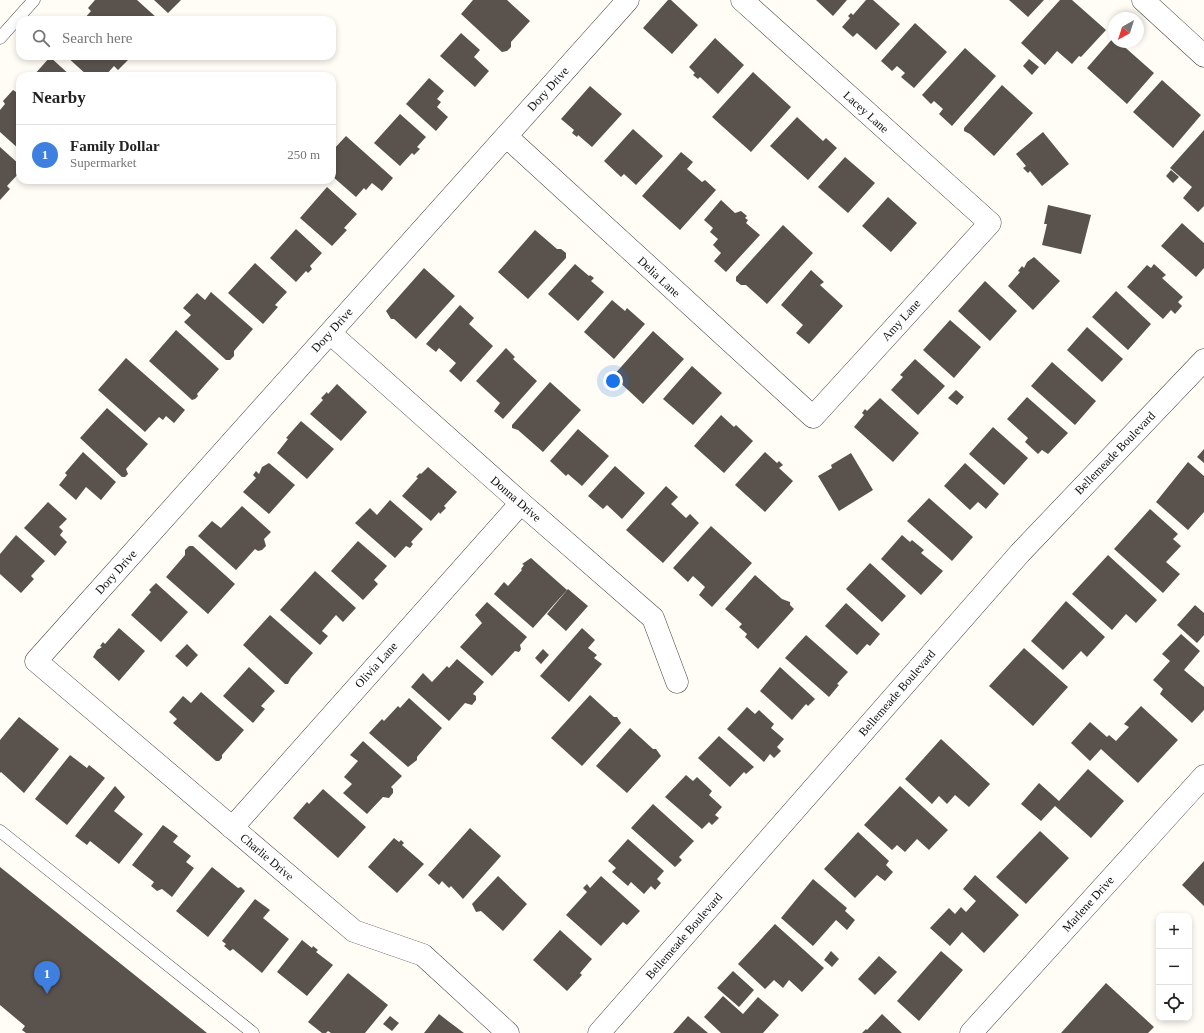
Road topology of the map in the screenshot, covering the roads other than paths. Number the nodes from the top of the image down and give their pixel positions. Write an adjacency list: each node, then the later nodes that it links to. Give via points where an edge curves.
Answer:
1 (34, 0): 5 (lane)
2 (628, 0): 9 (street, Dory Drive)
3 (1143, 0): 8 (street)
4 (752, 4): 10 (street, Lacey Lane)
5 (17, 16)
6 (16, 17): 7 (lane)
7 (3, 30)
8 (1204, 56)
9 (506, 136): 11 (street, Dory Drive); 13 (street, Delia Lane)
10 (990, 223): 13 (street, Amy Lane)
11 (330, 333): 14 (street, Donna Drive); 15 (street, Dory Drive)
12 (1204, 360): 22 (street, Bellemeade Boulevard, via 1020,553)
13 (813, 417)
14 (521, 503): 16 (street, Donna Drive, via 654,618); 18 (street, Olivia Lane)
15 (36, 661): 18 (street, Charlie Drive)
16 (677, 682)
17 (1204, 776): 23 (street, Marlene Drive)
18 (232, 828): 21 (street, Charlie Drive, via 354,931 423,955)
19 (0, 830): 20 (lane)
20 (253, 1033)
21 (508, 1033)
22 (599, 1033)
23 (971, 1033)

